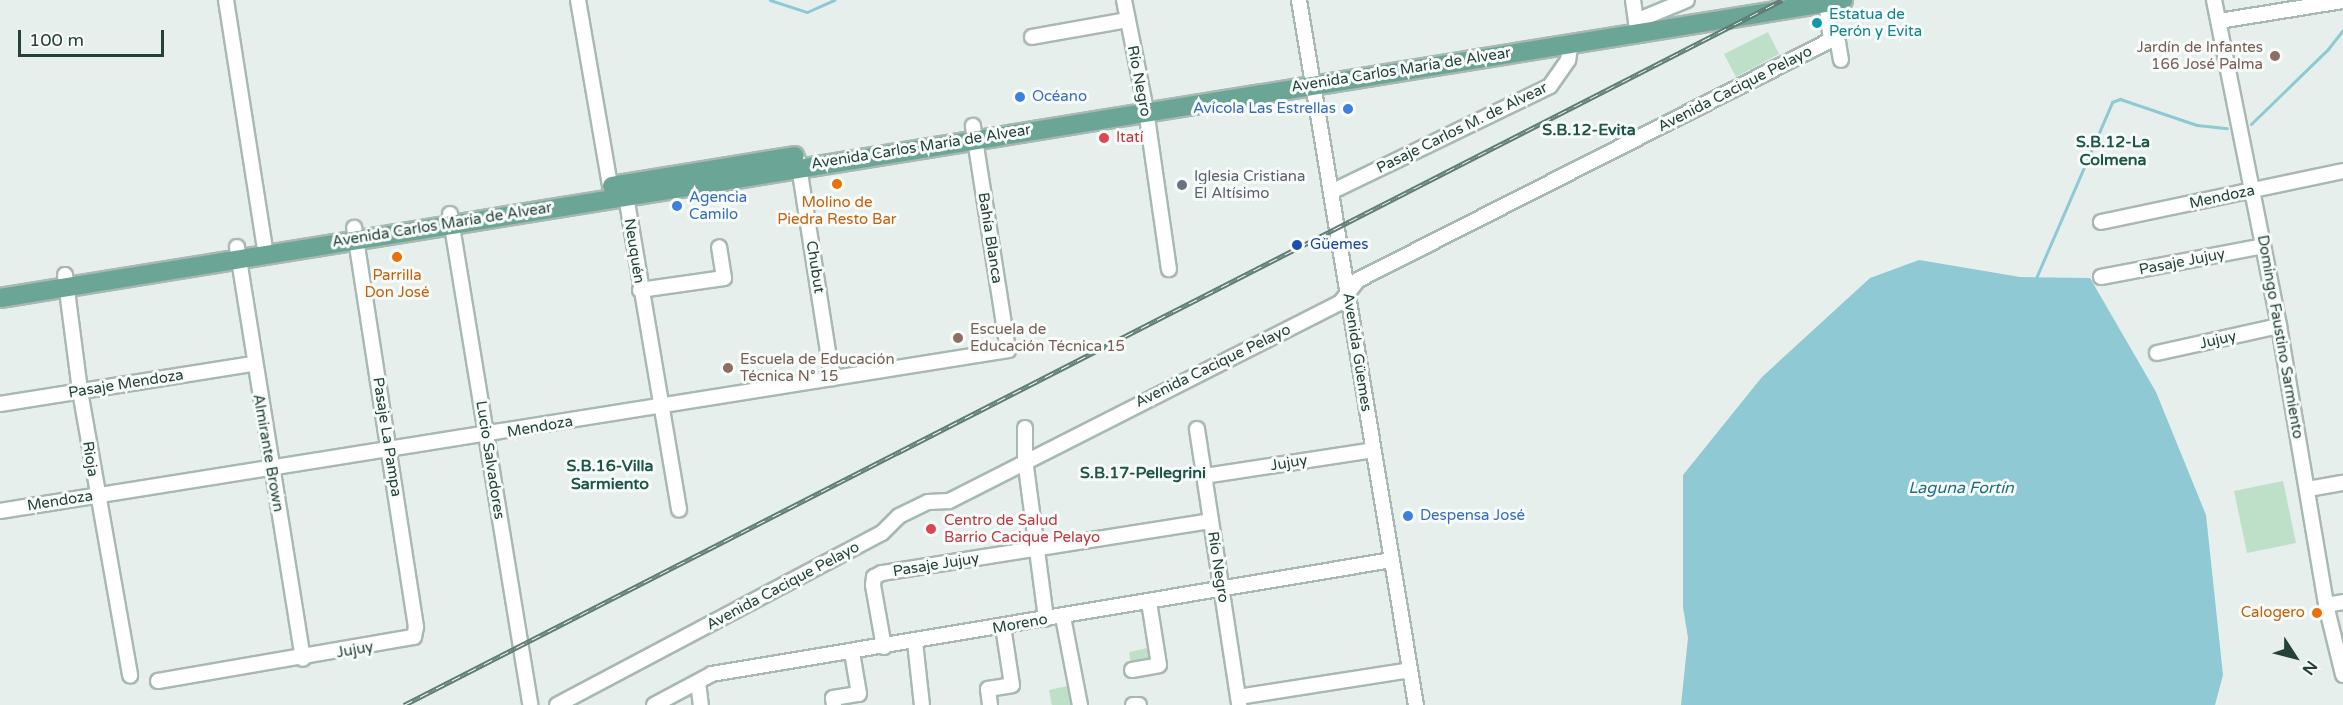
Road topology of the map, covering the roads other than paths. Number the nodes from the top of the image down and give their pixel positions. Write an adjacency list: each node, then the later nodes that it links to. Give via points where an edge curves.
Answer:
1 (226, 0): 31 (street)
2 (578, 0): 24 (street)
3 (1124, 0): 12 (street, Río Negro)
4 (1299, 0): 19 (street, Avenida Güemes)
5 (1633, 0): 14 (street)
6 (1687, 0): 14 (street)
7 (1762, 0): 14 (main road, Avenida Carlos María de Alvear)
8 (2214, 0): 13 (street, Domingo Faustino Sarmiento)
9 (2343, 0): 13 (street)
10 (1832, 1): 11 (main road, Avenida Carlos María de Alvear); 16 (street, Avenida Cacique Pelayo)
11 (1775, 5): 14 (main road, Avenida Carlos María de Alvear)
12 (1127, 20): 15 (street); 20 (street, Río Negro)
13 (2219, 21): 25 (street, Domingo Faustino Sarmiento)
14 (1637, 27): 17 (main road, Avenida Carlos María de Alvear); 19 (main road, Avenida Carlos María de Alvear)
15 (1032, 37)
16 (1831, 40): 18 (street, via 1838,43); 40 (street, Avenida Cacique Pelayo, via 1358,280)
17 (1570, 43): 19 (main road, Avenida Carlos María de Alvear); 26 (street, Pasaje Carlos M. de Alvear, via 1568,60 1550,86)
18 (1841, 60)
19 (1311, 80): 20 (main road, Avenida Carlos María de Alvear); 26 (street, Avenida Güemes)
20 (1144, 104): 21 (main road, Avenida Carlos María de Alvear); 35 (street, Río Negro)
21 (973, 132): 22 (main road, Avenida Carlos María de Alvear); 43 (street, Bahía Blanca)
22 (799, 161): 24 (main road, Avenida Carlos María de Alvear); 27 (main road, Avenida Carlos María de Alvear); 46 (street, Chubut)
23 (2343, 171): 25 (street, Mendoza)
24 (610, 186): 27 (street); 28 (main road, Avenida Carlos María de Alvear)
25 (2254, 191): 29 (street, Mendoza); 32 (street, Domingo Faustino Sarmiento)
26 (1330, 192): 40 (street, Avenida Güemes)
27 (626, 196): 28 (main road, Avenida Carlos María de Alvear); 39 (street, Neuquén)
28 (451, 219): 30 (main road, Avenida Carlos María de Alvear); 52 (street, Lucio Salvadores)
29 (2101, 222)
30 (355, 233): 31 (main road, Avenida Carlos María de Alvear); 34 (main road, Avenida Carlos María de Alvear); 53 (street, Pasaje La Pampa)
31 (264, 243): 34 (main road, Avenida Carlos María de Alvear)
32 (2263, 246): 36 (street, Pasaje Jujuy); 42 (street, Domingo Faustino Sarmiento)
33 (719, 247): 39 (street, via 724,278)
34 (238, 253): 37 (main road, Avenida Carlos María de Alvear); 45 (street, Almirante Brown)
35 (1169, 269)
36 (2101, 277)
37 (66, 281): 38 (main road, Avenida Carlos María de Alvear); 41 (main road, Avenida Carlos María de Alvear); 47 (street, Rioja)
38 (0, 285)
39 (640, 290): 49 (street, Neuquén)
40 (1347, 292): 54 (street, Avenida Güemes); 55 (street, Avenida Cacique Pelayo, via 1340,303)
41 (0, 298)
42 (2279, 326): 44 (street, Jujuy); 59 (street, Domingo Faustino Sarmiento)
43 (1008, 350): 46 (street, Mendoza)
44 (2157, 353)
45 (253, 364): 47 (street, Pasaje Mendoza); 56 (street, Almirante Brown)
46 (832, 378): 49 (street, Mendoza)
47 (80, 391): 48 (street, Pasaje Mendoza); 60 (street, Rioja)
48 (0, 404)
49 (660, 406): 52 (street, Mendoza); 61 (street, Neuquén)
50 (1025, 428): 55 (street)
51 (1197, 429): 57 (street, Río Negro)
52 (486, 436): 53 (street, Mendoza); 85 (street, Lucio Salvadores)
53 (389, 449): 56 (street, Mendoza); 73 (street, Pasaje La Pampa, via 416,627 414,637)
54 (1373, 450): 57 (street, Jujuy); 65 (street, Avenida Güemes)
55 (1025, 459): 64 (street); 86 (street, Avenida Cacique Pelayo, via 950,501 928,502 899,516 882,533)
56 (270, 467): 60 (street, Mendoza); 77 (street, Almirante Brown)
57 (1204, 477): 63 (street, Río Negro)
58 (2343, 483): 59 (street)
59 (2308, 489): 69 (street, Domingo Faustino Sarmiento)
60 (96, 495): 62 (street, Mendoza); 81 (street, Rioja)
61 (679, 510)
62 (0, 511)
63 (1211, 521): 64 (street, Pasaje Jujuy); 66 (street, Río Negro)
64 (1036, 549): 71 (street); 75 (street, Pasaje Jujuy, via 874,577)
65 (1392, 560): 66 (street, Moreno); 79 (street, Avenida Güemes)
66 (1221, 589): 67 (street, Moreno); 84 (street, Río Negro)
67 (1149, 602): 70 (street, Moreno); 78 (street, via 1159,665)
68 (2343, 602): 69 (street)
69 (2326, 605): 80 (street, Domingo Faustino Sarmiento)
70 (1063, 616): 71 (street, Moreno); 92 (street)
71 (1046, 619): 72 (street, Moreno)
72 (1003, 626): 74 (street, Moreno); 91 (street, via 1012,685 988,689)
73 (407, 641): 77 (street, Jujuy)
74 (915, 642): 75 (street, Moreno); 90 (street)
75 (884, 646): 76 (street, Moreno)
76 (852, 652): 83 (street, Moreno, via 712,674); 89 (street, via 859,694 833,698)
77 (303, 659): 82 (street, Jujuy)
78 (1132, 670)
79 (1410, 670): 84 (street); 95 (street, Avenida Güemes)
80 (2343, 675)
81 (130, 676)
82 (158, 681)
83 (698, 682): 87 (street, Moreno); 88 (street)
84 (1239, 701)
85 (530, 705)
86 (557, 705)
87 (654, 705)
88 (701, 705)
89 (834, 705)
90 (922, 705)
91 (990, 705)
92 (1080, 705)
93 (1133, 705): 94 (street)
94 (1139, 705)
95 (1416, 705)

